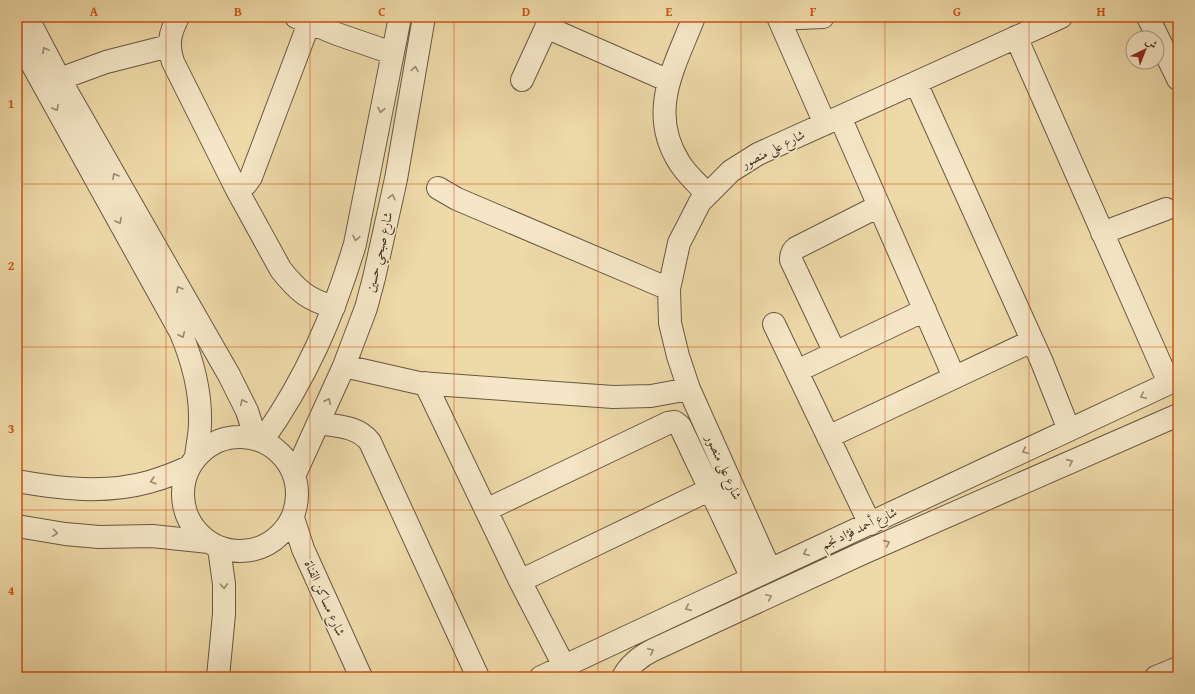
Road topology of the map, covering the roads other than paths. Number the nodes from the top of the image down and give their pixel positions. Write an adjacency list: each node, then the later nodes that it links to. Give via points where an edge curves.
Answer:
1 (27, 17): 20 (street, one-way to 1)
2 (178, 17): 15 (street)
3 (400, 17): 16 (street, شارع صبحي حسين)
4 (424, 17): 35 (street, شارع صبحي حسين, one-way to 4, via 361,323 374,278 396,179)
5 (694, 17): 19 (street)
6 (778, 17): 22 (street)
7 (793, 17): 8 (street)
8 (823, 17)
9 (1061, 17): 14 (street, شارع على منصور)
10 (1148, 17): 17 (street)
11 (303, 20): 16 (street); 24 (street, via 251,177)
12 (549, 22): 18 (street); 19 (street)
13 (17, 37): 20 (street)
14 (1016, 37): 21 (street, شارع على منصور); 28 (street)
15 (169, 46): 20 (street, via 122,58); 24 (street, via 176,70)
16 (392, 53): 30 (street, شارع صبحي حسين, one-way to 30, via 355,244)
17 (1178, 79)
18 (522, 80)
19 (669, 81): 25 (street, via 664,116 671,149 680,164)
20 (51, 82): 45 (street, one-way to 20, via 220,356); 46 (street, one-way to 46, via 188,351 197,381 200,406 200,424)
21 (916, 83): 22 (street, شارع على منصور); 33 (street)
22 (832, 121): 25 (street, شارع على منصور, via 758,154 731,172); 26 (street)
23 (438, 188): 29 (street, via 457,200)
24 (238, 190): 30 (street, via 281,270 290,281 308,298)
25 (707, 194): 29 (street, شارع على منصور, via 678,243)
26 (879, 206): 31 (street); 34 (street, via 792,251 791,260)
27 (1166, 209): 28 (street)
28 (1102, 233): 38 (street)
29 (669, 289): 40 (street, شارع على منصور, via 670,323)
30 (334, 307): 45 (street, شارع صبحي حسين, via 294,393)
31 (925, 310): 34 (street); 37 (street)
32 (774, 324): 36 (street)
33 (1032, 341): 37 (street); 43 (street)
34 (835, 353): 36 (street)
35 (344, 366): 39 (street); 42 (street, شارع صبحي حسين, one-way to 35)
36 (797, 371): 44 (street)
37 (954, 377): 44 (street)
38 (1174, 381): 43 (street, شارع أحمد فؤاد نجم, one-way to 43)
39 (425, 383): 40 (street, via 613,397 651,396); 50 (street)
40 (689, 389): 55 (street, شارع على منصور)
41 (1178, 415): 63 (street, شارع أحمد فؤاد نجم, one-way to 41, via 642,655 863,553)
42 (318, 423): 47 (street, شارع صبحي حسين); 61 (street, via 351,428 365,435 370,442)
43 (1069, 430): 52 (street, شارع أحمد فؤاد نجم, one-way to 52)
44 (828, 437): 52 (street)
45 (259, 440): 46 (street, via 243,437 217,441); 47 (street, via 282,454)
46 (193, 462): 48 (street, one-way to 48, via 148,482 127,487 83,489); 54 (street, via 184,484 183,503 192,525)
47 (295, 474): 51 (street, via 298,496)
48 (17, 481)
49 (711, 489): 50 (street, via 680,426 672,422); 55 (street); 56 (street)
50 (486, 510): 56 (street)
51 (293, 518): 54 (street, via 278,538 256,550 231,551); 60 (street, شارع مساكن القناة, via 303,549)
52 (870, 524): 55 (street, شارع أحمد فؤاد نجم, one-way to 55)
53 (17, 526): 54 (street, one-way to 54, via 65,534 99,537 152,536)
54 (214, 545): 59 (street, one-way to 59, via 224,584)
55 (761, 574): 57 (street, شارع أحمد فؤاد نجم, one-way to 57)
56 (520, 581): 57 (street)
57 (564, 666): 62 (street, شارع أحمد فؤاد نجم)
58 (1178, 668): 64 (street)
59 (218, 677)
60 (361, 677)
61 (478, 677)
62 (540, 677)
63 (623, 677)
64 (1156, 677)

